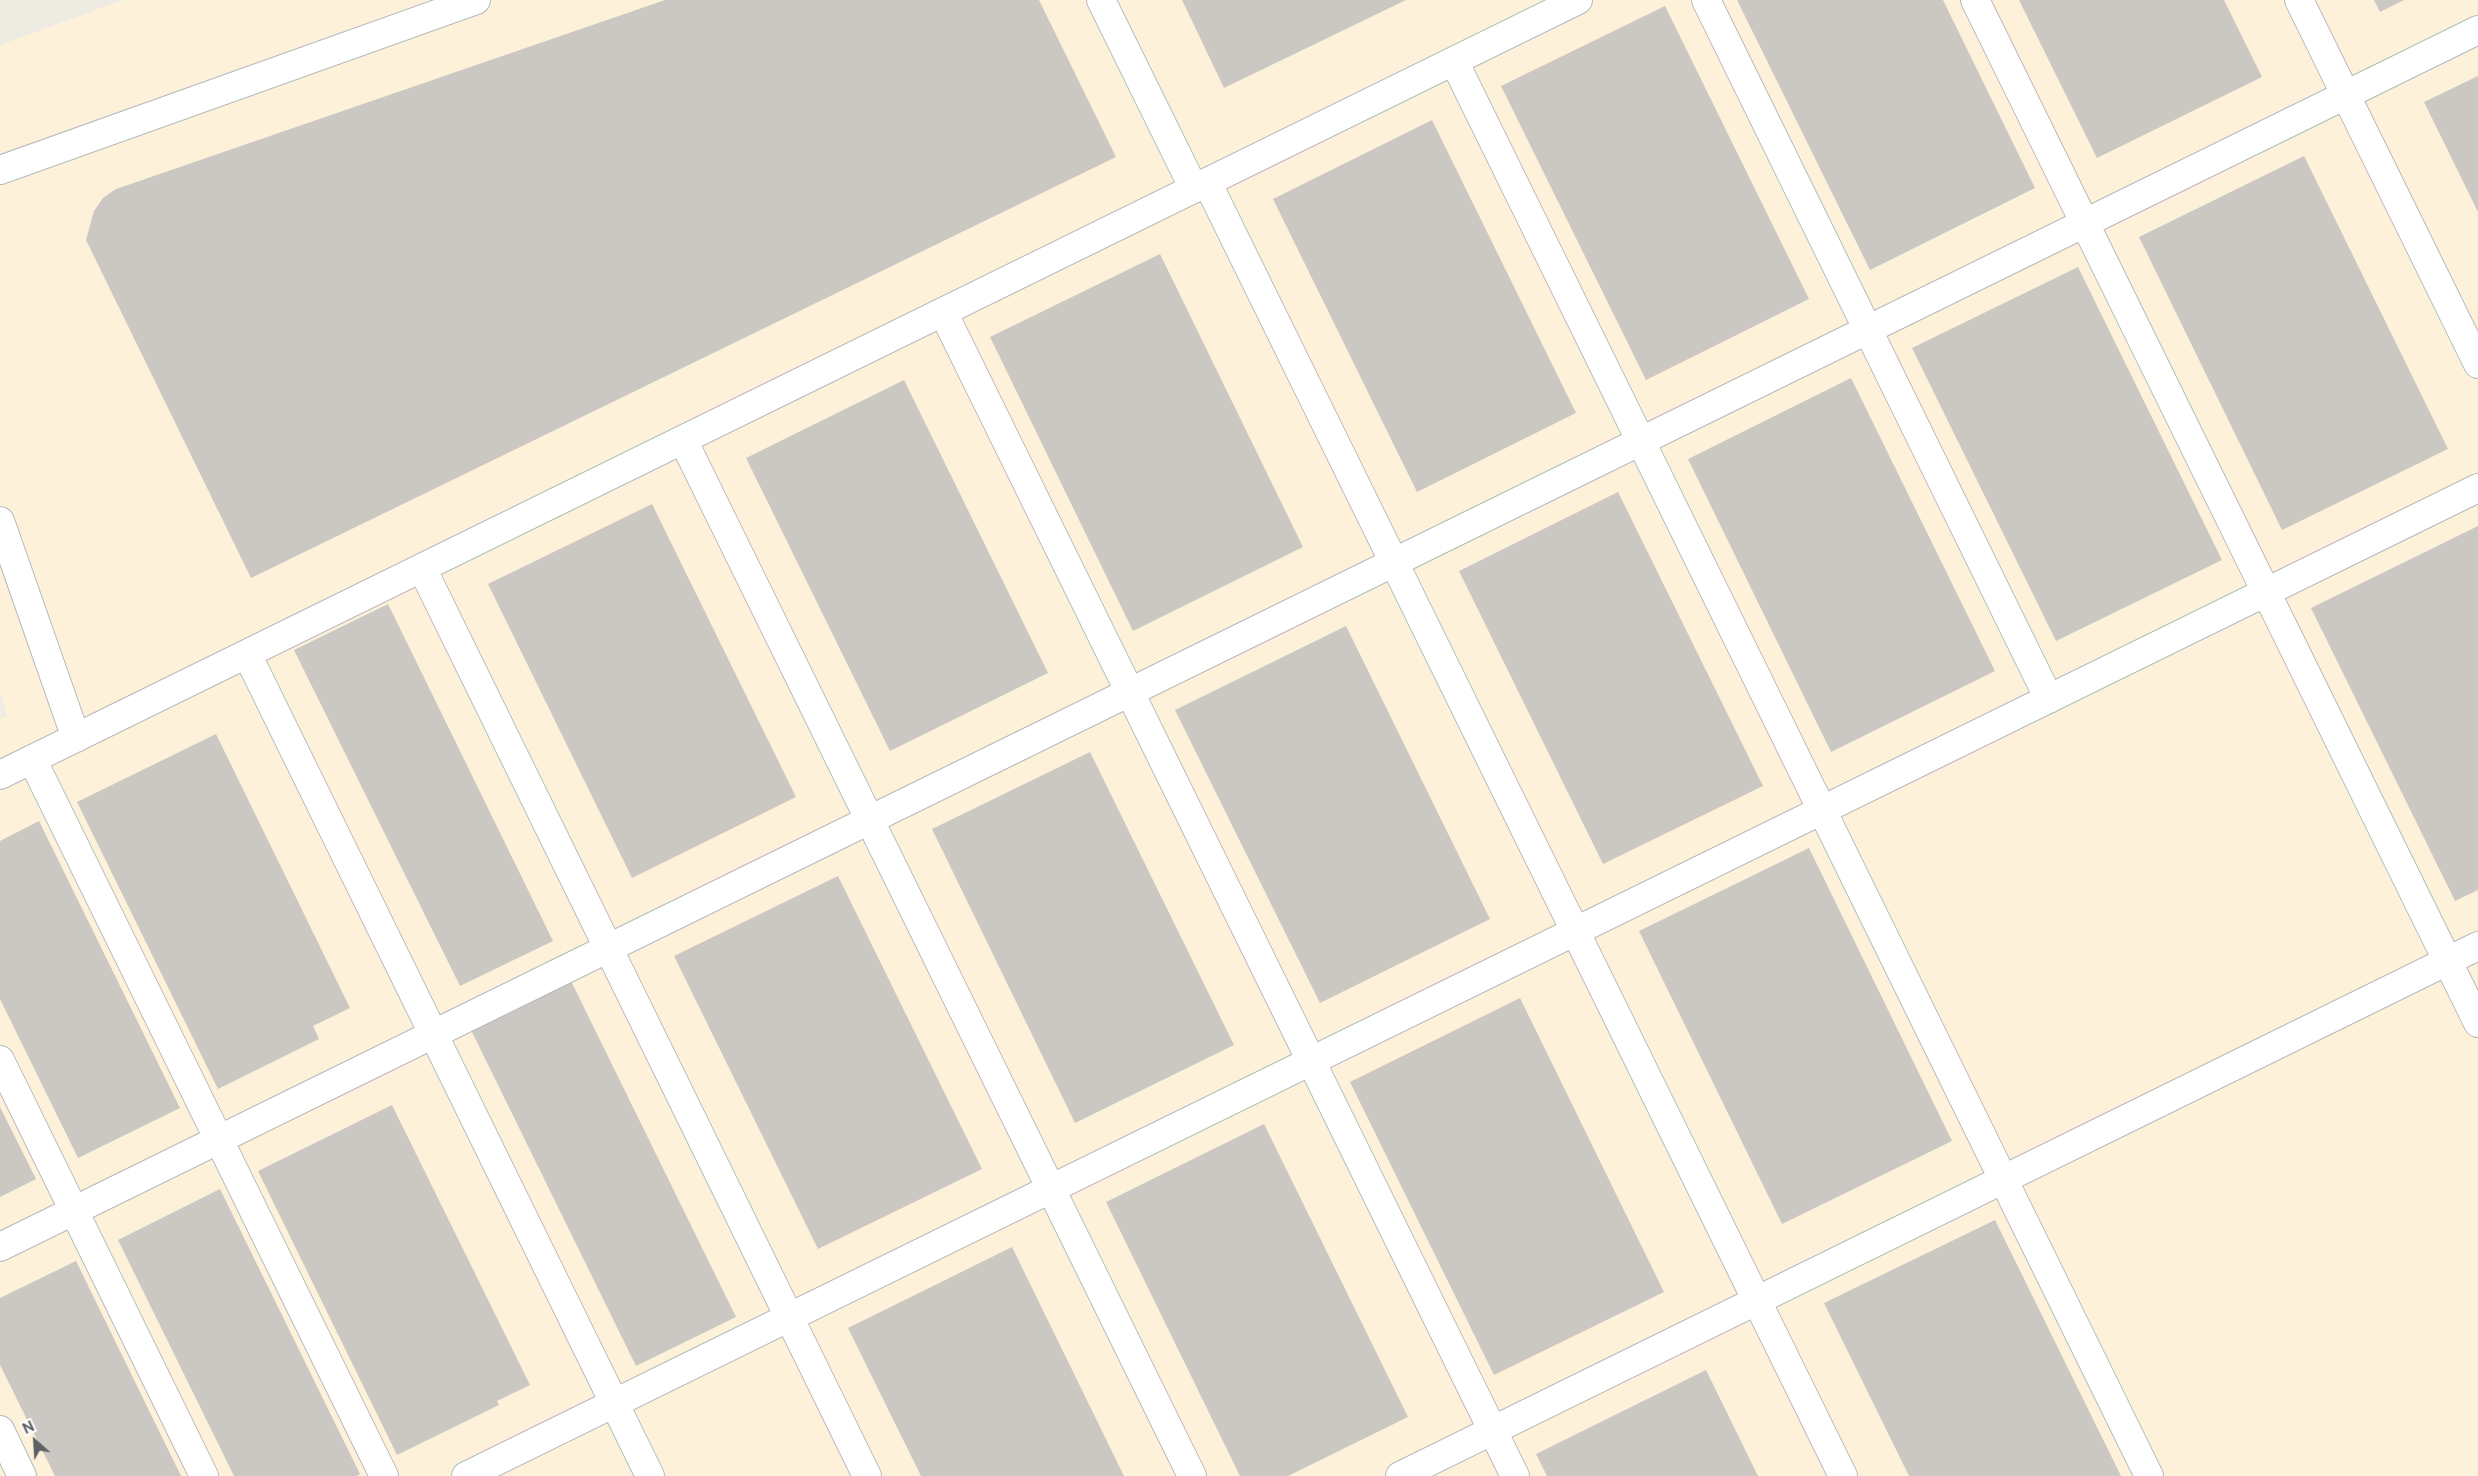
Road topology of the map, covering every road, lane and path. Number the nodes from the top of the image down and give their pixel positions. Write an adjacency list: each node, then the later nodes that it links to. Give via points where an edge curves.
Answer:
1 (476, 0): 10 (lane)
2 (1101, 0): 11 (lane)
3 (1578, 0): 8 (lane)
4 (1706, 0): 14 (lane)
5 (1976, 0): 12 (lane)
6 (2299, 0): 9 (lane)
7 (2478, 30): 9 (lane)
8 (1454, 61): 11 (lane); 17 (lane)
9 (2345, 94): 12 (lane); 15 (lane)
10 (0, 170)
11 (1200, 185): 13 (lane); 20 (lane)
12 (2085, 222): 14 (lane); 22 (lane)
13 (943, 312): 16 (lane); 24 (lane)
14 (1868, 329): 17 (lane); 25 (lane)
15 (2478, 364)
16 (683, 440): 21 (lane); 30 (lane)
17 (1640, 441): 20 (lane); 29 (lane)
18 (2478, 488): 22 (lane)
19 (0, 521): 26 (lane)
20 (1394, 562): 24 (lane); 31 (lane)
21 (422, 568): 23 (lane); 33 (lane)
22 (2266, 592): 25 (lane); 34 (lane)
23 (247, 654): 26 (lane); 36 (lane)
24 (1130, 692): 30 (lane); 38 (lane)
25 (2049, 699): 29 (lane)
26 (76, 738): 27 (lane)
27 (32, 760): 28 (lane); 39 (lane)
28 (0, 775)
29 (1821, 810): 31 (lane); 40 (lane)
30 (869, 820): 33 (lane); 41 (lane)
31 (1576, 931): 38 (lane); 44 (lane)
32 (2478, 946): 34 (lane)
33 (608, 948): 36 (lane); 45 (lane)
34 (2448, 961): 35 (lane); 40 (lane)
35 (2478, 1023)
36 (433, 1034): 39 (lane); 46 (lane)
37 (0, 1060): 42 (lane)
38 (1311, 1061): 41 (lane); 48 (lane)
39 (219, 1140): 42 (lane); 51 (lane)
40 (2003, 1179): 44 (lane); 59 (lane)
41 (1051, 1189): 45 (lane); 55 (lane)
42 (74, 1210): 43 (lane); 50 (lane)
43 (0, 1247)
44 (1757, 1300): 48 (lane); 58 (lane)
45 (790, 1318): 46 (lane); 54 (lane)
46 (614, 1403): 52 (lane); 53 (lane)
47 (0, 1430): 49 (lane)
48 (1493, 1430): 56 (lane); 57 (lane)
49 (22, 1476)
50 (204, 1476)
51 (384, 1476)
52 (466, 1476)
53 (650, 1476)
54 (868, 1476)
55 (1192, 1476)
56 (1400, 1476)
57 (1515, 1476)
58 (1843, 1476)
59 (2149, 1476)

